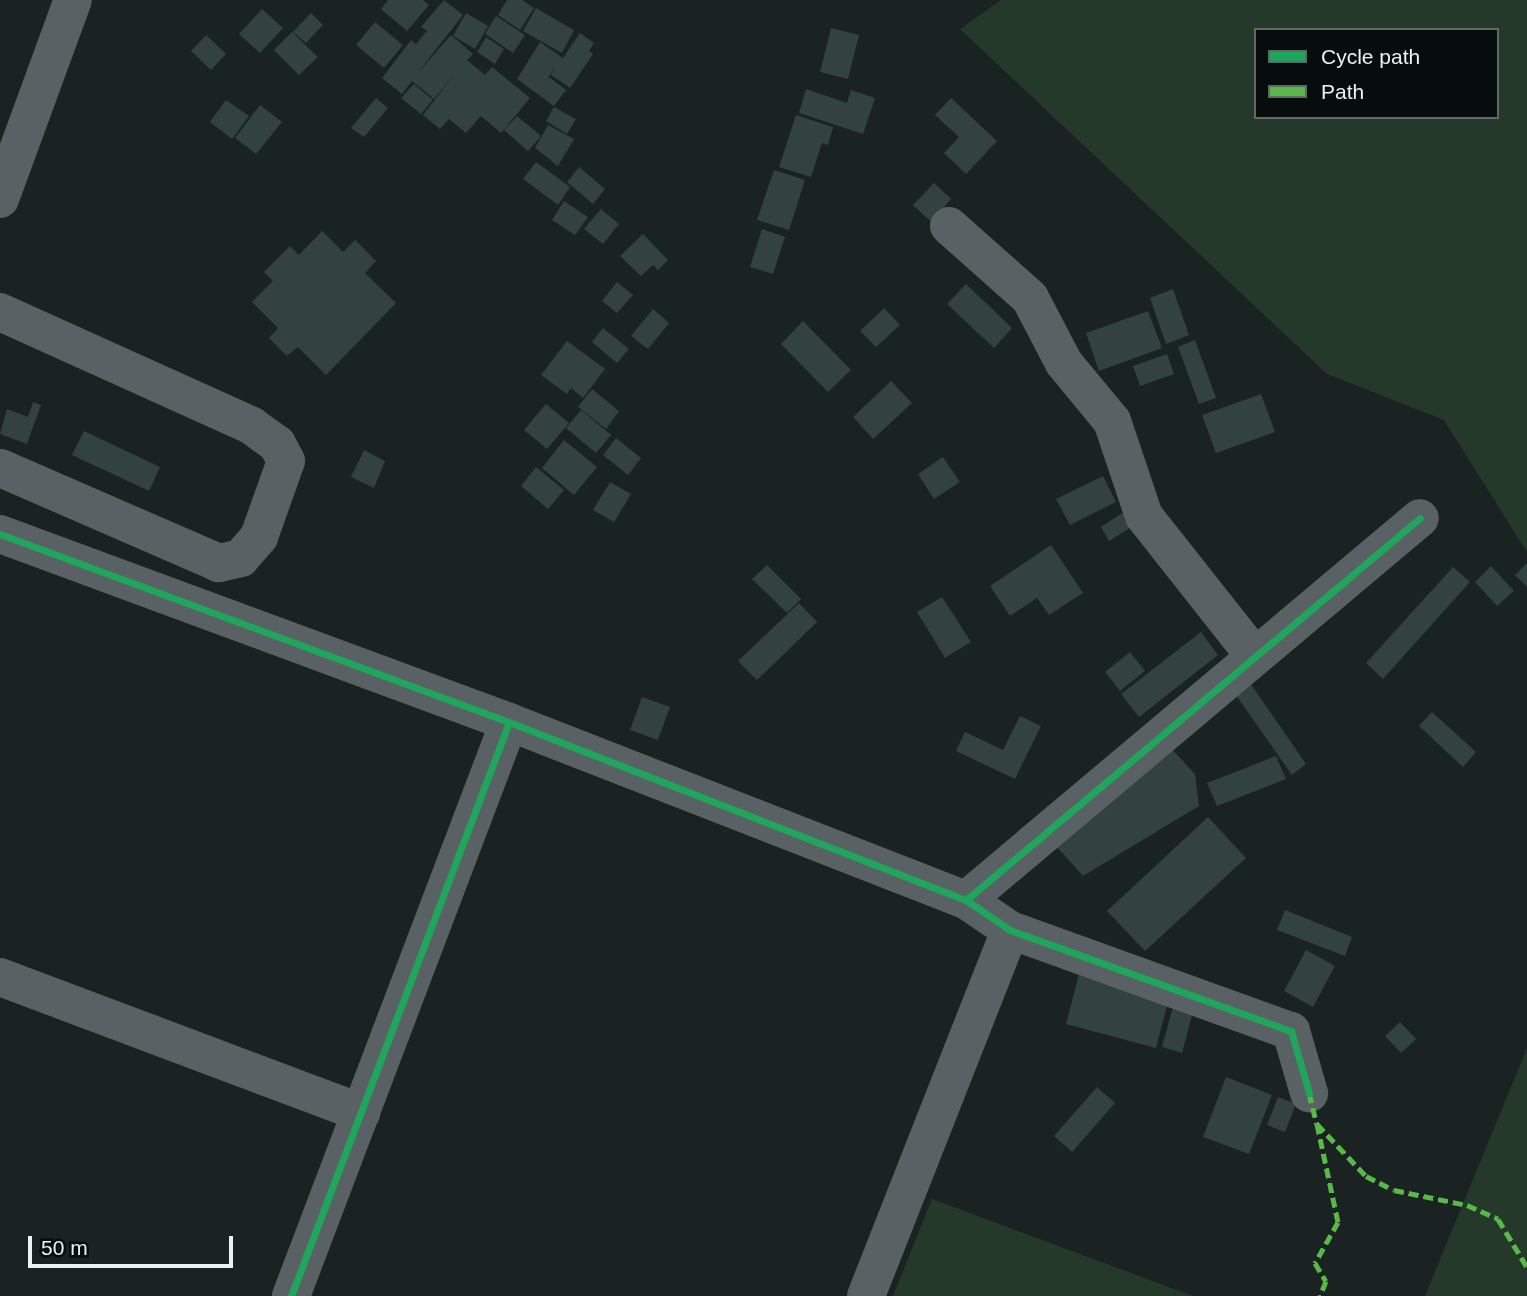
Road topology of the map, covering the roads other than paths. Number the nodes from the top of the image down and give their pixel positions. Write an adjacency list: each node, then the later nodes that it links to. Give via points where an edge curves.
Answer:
1 (73, 0): 2 (street)
2 (0, 199)
3 (948, 226): 8 (street, via 1030,298 1064,363 1112,421 1144,516)
4 (0, 312): 5 (street, via 252,426 277,444 286,461 260,537 241,558 219,563)
5 (0, 468)
6 (1420, 518): 8 (street)
7 (0, 534): 9 (street)
8 (1254, 654): 10 (street)
9 (509, 722): 10 (street); 14 (street)
10 (966, 900): 11 (street)
11 (1010, 930): 13 (street, via 1291,1031); 16 (street)
12 (0, 977): 14 (street)
13 (1310, 1093)
14 (361, 1113): 15 (street)
15 (291, 1296)
16 (866, 1296)

